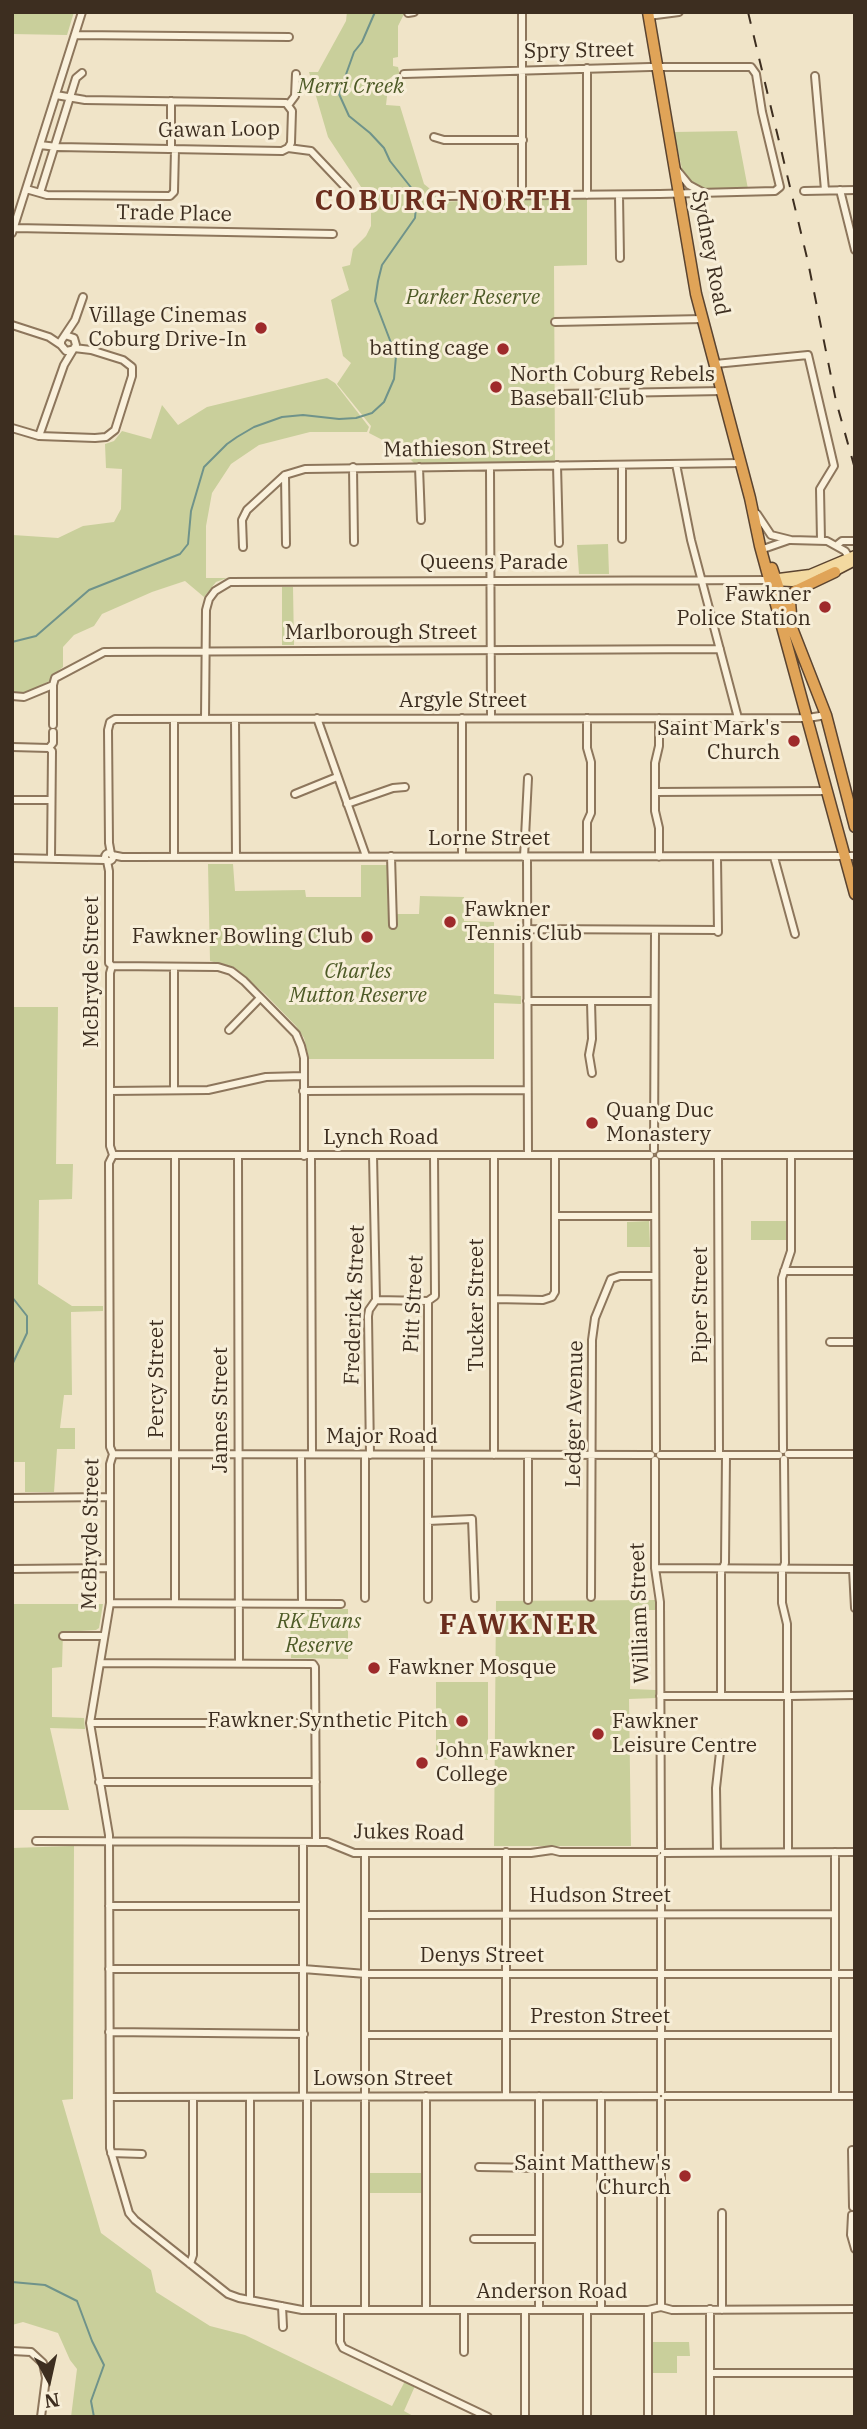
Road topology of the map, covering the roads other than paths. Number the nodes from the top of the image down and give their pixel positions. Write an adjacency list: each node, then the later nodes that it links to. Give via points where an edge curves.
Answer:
1 (82, 12): 7 (street)
2 (414, 12): 5 (street)
3 (522, 12): 11 (street)
4 (679, 12): 6 (street)
5 (408, 13)
6 (648, 14): 9 (highway, Sydney Road)
7 (75, 35): 8 (street); 16 (street)
8 (289, 37)
9 (657, 67): 10 (street, Spry Street); 26 (highway, Sydney Road); 33 (street, Spry Street, via 755,69 779,189)
10 (587, 68): 11 (street, Spry Street); 37 (street)
11 (522, 69): 14 (street, Spry Street); 21 (street)
12 (82, 73): 17 (street)
13 (296, 74): 19 (street, via 295,96)
14 (404, 74)
15 (815, 76): 29 (street)
16 (56, 95): 17 (street, Gawan Loop); 22 (street)
17 (70, 98): 18 (street, Gawan Loop); 23 (street)
18 (171, 101): 19 (street, Gawan Loop); 25 (street)
19 (289, 104): 24 (street, Gawan Loop)
20 (434, 137): 21 (street)
21 (523, 140): 36 (street)
22 (40, 145): 23 (street, Gawan Loop); 28 (street)
23 (55, 147): 25 (street, Gawan Loop); 34 (street)
24 (288, 148): 25 (street, Gawan Loop); 27 (street, via 311,151)
25 (173, 149): 34 (street, via 174,192 170,196)
26 (673, 165): 33 (street); 35 (highway, Sydney Road)
27 (348, 188)
28 (26, 189): 34 (street); 41 (street)
29 (825, 190): 30 (street); 32 (street)
30 (840, 190): 31 (street); 43 (street)
31 (855, 190)
32 (804, 191)
33 (701, 192): 35 (street); 40 (street, via 685,197)
34 (40, 193)
35 (678, 193): 38 (street); 40 (highway, Sydney Road)
36 (522, 195): 37 (street); 39 (street)
37 (587, 195): 38 (street)
38 (619, 195): 44 (street)
39 (447, 196)
40 (681, 208): 46 (highway, Sydney Road)
41 (13, 231): 42 (street, Trade Place)
42 (333, 234)
43 (855, 250)
44 (620, 258)
45 (83, 297): 47 (street)
46 (703, 319): 48 (street); 56 (highway, Sydney Road)
47 (75, 320): 50 (street); 52 (street)
48 (555, 322)
49 (12, 325): 51 (street)
50 (64, 336): 51 (street); 52 (street); 53 (street)
51 (48, 337): 53 (street)
52 (75, 339): 54 (street); 55 (street)
53 (61, 346): 54 (street); 57 (street)
54 (72, 349): 55 (street); 57 (street)
55 (91, 350): 61 (street, via 132,367 115,430 101,438)
56 (715, 364): 58 (highway, Sydney Road); 75 (street, via 808,355 834,466 820,489)
57 (64, 365): 61 (street)
58 (722, 391): 59 (street); 62 (highway, Sydney Road)
59 (556, 394)
60 (12, 428): 61 (street)
61 (39, 436)
62 (741, 463): 63 (street, Mathieson Street); 70 (highway, Sydney Road)
63 (676, 464): 64 (street, Mathieson Street); 86 (street)
64 (622, 465): 65 (street, Mathieson Street); 73 (street)
65 (557, 466): 68 (street, Mathieson Street); 78 (street)
66 (353, 467): 67 (street, Mathieson Street); 69 (street, Mathieson Street, via 305,469); 77 (street)
67 (419, 467): 68 (street, Mathieson Street); 72 (street)
68 (490, 467): 85 (street)
69 (285, 475): 79 (street); 80 (street, via 247,510 242,520)
70 (750, 498): 71 (highway, Sydney Road); 87 (highway, Sydney Road)
71 (757, 514): 74 (street, via 771,535); 82 (highway, Sydney Road)
72 (421, 520)
73 (622, 540)
74 (791, 540): 75 (street); 82 (street)
75 (821, 540): 81 (street)
76 (851, 541): 81 (street, via 842,541)
77 (354, 542)
78 (559, 543)
79 (286, 544)
80 (243, 547)
81 (839, 547): 83 (street)
82 (766, 548): 87 (highway, Sydney Road)
83 (851, 560): 84 (main road); 87 (main road)
84 (835, 572): 87 (main road, via 812,580); 88 (highway, via 795,591 790,602)
85 (491, 580): 86 (street, Queens Parade); 90 (street, Queens Parade, via 240,580 220,586 209,598); 91 (street)
86 (702, 580): 87 (street, Queens Parade); 89 (street)
87 (774, 580): 88 (highway, Sydney Road); 101 (highway, Sydney Road)
88 (792, 628): 94 (highway, Sydney Road)
89 (720, 649): 91 (street, Marlborough Street); 100 (street)
90 (206, 650): 91 (street, Marlborough Street); 92 (street, Marlborough Street, via 101,653 57,676); 103 (street)
91 (491, 650): 97 (street)
92 (53, 685): 93 (street, Marlborough Street, via 24,697); 107 (street, via 53,743)
93 (12, 696)
94 (826, 715): 101 (street, Argyle Street); 117 (highway, Sydney Road)
95 (317, 718): 96 (street, Argyle Street); 104 (street, Argyle Street); 108 (street)
96 (462, 718): 97 (street, Argyle Street); 120 (street)
97 (491, 718): 98 (street, Argyle Street)
98 (587, 718): 99 (street, Argyle Street); 121 (street, via 591,762)
99 (659, 718): 100 (street, Argyle Street); 112 (street)
100 (738, 718): 101 (street, Argyle Street)
101 (808, 718): 111 (highway, Sydney Road)
102 (174, 719): 103 (street, Argyle Street); 105 (street, Argyle Street, via 115,719); 124 (street)
103 (205, 719): 104 (street, Argyle Street)
104 (235, 719): 125 (street)
105 (108, 730): 123 (street, McBryde Street)
106 (12, 747): 107 (street)
107 (49, 748): 115 (street)
108 (337, 777): 113 (street); 116 (street)
109 (528, 778): 126 (street)
110 (405, 787): 116 (street)
111 (827, 791): 112 (street); 122 (highway, Sydney Road)
112 (655, 792): 127 (street)
113 (295, 794)
114 (12, 800): 115 (street)
115 (51, 800): 131 (street)
116 (347, 804): 118 (street)
117 (855, 827)
118 (366, 856): 119 (street, Lorne Street); 125 (street, Lorne Street)
119 (391, 856): 120 (street, Lorne Street); 133 (street)
120 (462, 856): 126 (street, Lorne Street)
121 (587, 856): 126 (street, Lorne Street); 127 (street, Lorne Street)
122 (850, 856): 129 (street, Lorne Street); 132 (highway, Sydney Road)
123 (109, 857): 124 (street, Lorne Street); 131 (street, Lorne Street); 137 (street, McBryde Street)
124 (174, 857): 125 (street, Lorne Street)
125 (236, 857)
126 (526, 857): 134 (street)
127 (659, 857): 128 (street, Lorne Street)
128 (717, 857): 129 (street, Lorne Street); 135 (street, via 718,932)
129 (774, 857): 136 (street)
130 (12, 858): 131 (street, Lorne Street)
131 (51, 858)
132 (855, 894)
133 (393, 925)
134 (527, 929): 135 (street); 140 (street)
135 (655, 930): 141 (street, William Street)
136 (795, 934)
137 (112, 966): 138 (street); 148 (street, McBryde Street)
138 (174, 967): 139 (street, via 231,971); 146 (street)
139 (260, 998): 143 (street); 145 (street, via 296,1034 304,1058)
140 (527, 1001): 142 (street); 147 (street)
141 (654, 1001): 142 (street); 157 (street, William Street)
142 (591, 1002): 144 (street)
143 (229, 1030)
144 (592, 1073)
145 (303, 1076): 146 (street, via 267,1077 208,1090); 149 (street)
146 (174, 1090): 148 (street)
147 (527, 1090): 149 (street); 155 (street)
148 (110, 1091): 150 (street, McBryde Street)
149 (303, 1091): 162 (street)
150 (113, 1154): 151 (street, Lynch Road); 173 (street, McBryde Street, via 109,1163)
151 (174, 1155): 161 (street, Lynch Road); 177 (street, Percy Street)
152 (373, 1155): 153 (street, Lynch Road); 162 (street, Lynch Road); 168 (street, Frederick Street)
153 (433, 1155): 154 (street, Lynch Road); 170 (street, Pitt Street, via 435,1296)
154 (494, 1155): 155 (street, Lynch Road); 169 (street, Tucker Street)
155 (528, 1155): 156 (street, Lynch Road)
156 (555, 1155): 157 (street, Lynch Road); 163 (street)
157 (655, 1155): 158 (street, Lynch Road); 164 (street, William Street)
158 (718, 1155): 159 (street, Lynch Road); 186 (street, Piper Street)
159 (791, 1155): 160 (street, Lynch Road); 166 (street)
160 (855, 1155)
161 (238, 1156): 162 (street, Lynch Road); 178 (street, James Street)
162 (308, 1156): 174 (street)
163 (555, 1216): 164 (street); 169 (street, via 552,1297)
164 (655, 1216): 167 (street, William Street)
165 (855, 1270): 166 (street)
166 (788, 1271): 175 (street, via 782,1278)
167 (655, 1276): 184 (street, Ledger Avenue, via 611,1279 597,1313 592,1340); 185 (street, William Street)
168 (376, 1300): 170 (street); 180 (street, Frederick Street, via 369,1310)
169 (495, 1300): 182 (street, Tucker Street)
170 (428, 1301): 181 (street, Pitt Street)
171 (830, 1342): 172 (street)
172 (855, 1342)
173 (113, 1454): 177 (street, Major Road); 187 (street, McBryde Street)
174 (312, 1454): 179 (street, Major Road); 180 (street, Major Road)
175 (783, 1454): 176 (street, Major Road); 186 (street, Major Road); 193 (street)
176 (855, 1454)
177 (175, 1455): 178 (street, Major Road); 202 (street, Percy Street)
178 (238, 1455): 179 (street, Major Road); 203 (street, James Street)
179 (301, 1455): 204 (street)
180 (367, 1455): 181 (street, Major Road); 197 (street, Frederick Street)
181 (427, 1455): 182 (street, Major Road); 189 (street, Pitt Street)
182 (494, 1455): 183 (street, Major Road)
183 (528, 1455): 184 (street, Major Road); 200 (street)
184 (592, 1455): 185 (street, Major Road); 196 (street, Ledger Avenue)
185 (655, 1455): 186 (street, Major Road); 191 (street, William Street)
186 (723, 1455): 192 (street, Piper Street)
187 (110, 1497): 188 (street); 190 (street, McBryde Street)
188 (12, 1498)
189 (428, 1521): 198 (street, via 472,1519); 199 (street, Pitt Street)
190 (110, 1568): 194 (street); 201 (street, McBryde Street)
191 (654, 1568): 192 (street); 212 (street, William Street, via 660,1602)
192 (724, 1568): 193 (street); 213 (street, Piper Street)
193 (784, 1568): 195 (street); 214 (street)
194 (12, 1569)
195 (854, 1569): 206 (street)
196 (591, 1597)
197 (365, 1598)
198 (475, 1598)
199 (428, 1599)
200 (528, 1600)
201 (110, 1603): 202 (street); 208 (street, McBryde Street)
202 (175, 1603): 203 (street)
203 (239, 1604): 204 (street); 210 (street, James Street)
204 (302, 1604): 205 (street)
205 (341, 1604)
206 (855, 1608)
207 (62, 1636): 208 (street)
208 (104, 1636): 209 (street, McBryde Street)
209 (100, 1663): 210 (street); 215 (street, McBryde Street)
210 (239, 1664): 216 (street, via 309,1663 315,1667)
211 (855, 1695): 214 (street)
212 (660, 1696): 213 (street); 230 (street, William Street)
213 (721, 1696): 214 (street)
214 (787, 1696): 225 (street)
215 (90, 1723): 216 (street); 218 (street, McBryde Street)
216 (316, 1723): 219 (street)
217 (721, 1743): 224 (street)
218 (99, 1782): 219 (street); 221 (street, McBryde Street)
219 (316, 1783): 223 (street)
220 (36, 1841): 221 (street, Jukes Road)
221 (109, 1842): 222 (street, Jukes Road); 231 (street, McBryde Street)
222 (303, 1842): 223 (street, Jukes Road); 232 (street)
223 (316, 1842): 228 (street, Jukes Road)
224 (717, 1852): 225 (street, Jukes Road); 230 (street, Jukes Road)
225 (788, 1852): 226 (street, Jukes Road)
226 (835, 1852): 227 (street, Jukes Road); 235 (street)
227 (855, 1852)
228 (365, 1853): 229 (street, Jukes Road); 236 (street)
229 (506, 1853): 230 (street, Jukes Road); 234 (street)
230 (661, 1853): 233 (street, William Street)
231 (109, 1906): 232 (street); 237 (street, McBryde Street)
232 (303, 1906): 238 (street)
233 (660, 1913): 234 (street, Hudson Street); 235 (street, Hudson Street); 240 (street, William Street)
234 (506, 1914): 236 (street, Hudson Street); 239 (street)
235 (835, 1914): 242 (street)
236 (366, 1915): 241 (street)
237 (109, 1969): 238 (street, Denys Street); 244 (street, McBryde Street)
238 (303, 1969): 241 (street, Denys Street); 245 (street)
239 (506, 1973): 240 (street, Denys Street); 241 (street, Denys Street); 246 (street)
240 (661, 1973): 242 (street, Denys Street); 248 (street, William Street)
241 (366, 1974): 247 (street)
242 (835, 1974): 243 (street, Denys Street); 249 (street)
243 (855, 1974)
244 (109, 2032): 245 (street); 259 (street, McBryde Street)
245 (304, 2034): 250 (street)
246 (506, 2034): 247 (street, Preston Street); 248 (street, Preston Street); 253 (street)
247 (365, 2035): 251 (street)
248 (660, 2035): 249 (street, Preston Street); 256 (street, William Street)
249 (835, 2035): 257 (street)
250 (305, 2096): 251 (street, Lowson Street); 261 (street, Lowson Street); 280 (street)
251 (365, 2096): 252 (street, Lowson Street); 282 (street)
252 (426, 2096): 253 (street, Lowson Street); 283 (street)
253 (506, 2096): 254 (street, Lowson Street)
254 (539, 2096): 255 (street, Lowson Street); 267 (street)
255 (601, 2096): 256 (street, Lowson Street); 288 (street)
256 (661, 2096): 257 (street, Lowson Street); 277 (street, William Street)
257 (835, 2096): 258 (street, Lowson Street)
258 (855, 2096)
259 (110, 2097): 260 (street, Lowson Street); 263 (street, McBryde Street)
260 (193, 2097): 261 (street, Lowson Street); 274 (street)
261 (250, 2097): 275 (street)
262 (852, 2150): 265 (street)
263 (111, 2153): 264 (street); 274 (street, McBryde Street, via 131,2216)
264 (142, 2154)
265 (854, 2166): 268 (street)
266 (479, 2167): 267 (street)
267 (539, 2168): 272 (street)
268 (853, 2207)
269 (722, 2213): 290 (street)
270 (852, 2215): 273 (street)
271 (474, 2239): 272 (street)
272 (539, 2239): 286 (street)
273 (855, 2249)
274 (190, 2264): 275 (street, McBryde Street, via 228,2294)
275 (250, 2300): 276 (street, Anderson Road)
276 (282, 2306): 280 (street, Anderson Road); 291 (street)
277 (661, 2307): 278 (street, Anderson Road); 289 (street, Anderson Road)
278 (710, 2309): 290 (street, Anderson Road); 294 (street)
279 (855, 2309): 290 (street, Anderson Road)
280 (307, 2310): 281 (street, Anderson Road)
281 (340, 2310): 282 (street, Anderson Road); 297 (street, via 343,2348)
282 (365, 2310): 283 (street, Anderson Road)
283 (426, 2310): 284 (street, Anderson Road)
284 (464, 2310): 285 (street, Anderson Road); 293 (street)
285 (525, 2310): 286 (street, Anderson Road); 298 (street)
286 (539, 2310): 287 (street, Anderson Road)
287 (587, 2310): 288 (street, Anderson Road); 299 (street)
288 (601, 2310): 289 (street, Anderson Road)
289 (648, 2310): 300 (street)
290 (722, 2310)
291 (283, 2326)
292 (12, 2351): 296 (street, via 31,2352 43,2363 46,2384)
293 (464, 2352)
294 (710, 2373): 295 (street); 301 (street)
295 (855, 2373)
296 (41, 2417)
297 (488, 2417)
298 (525, 2417)
299 (587, 2417)
300 (648, 2417)
301 (710, 2417)

